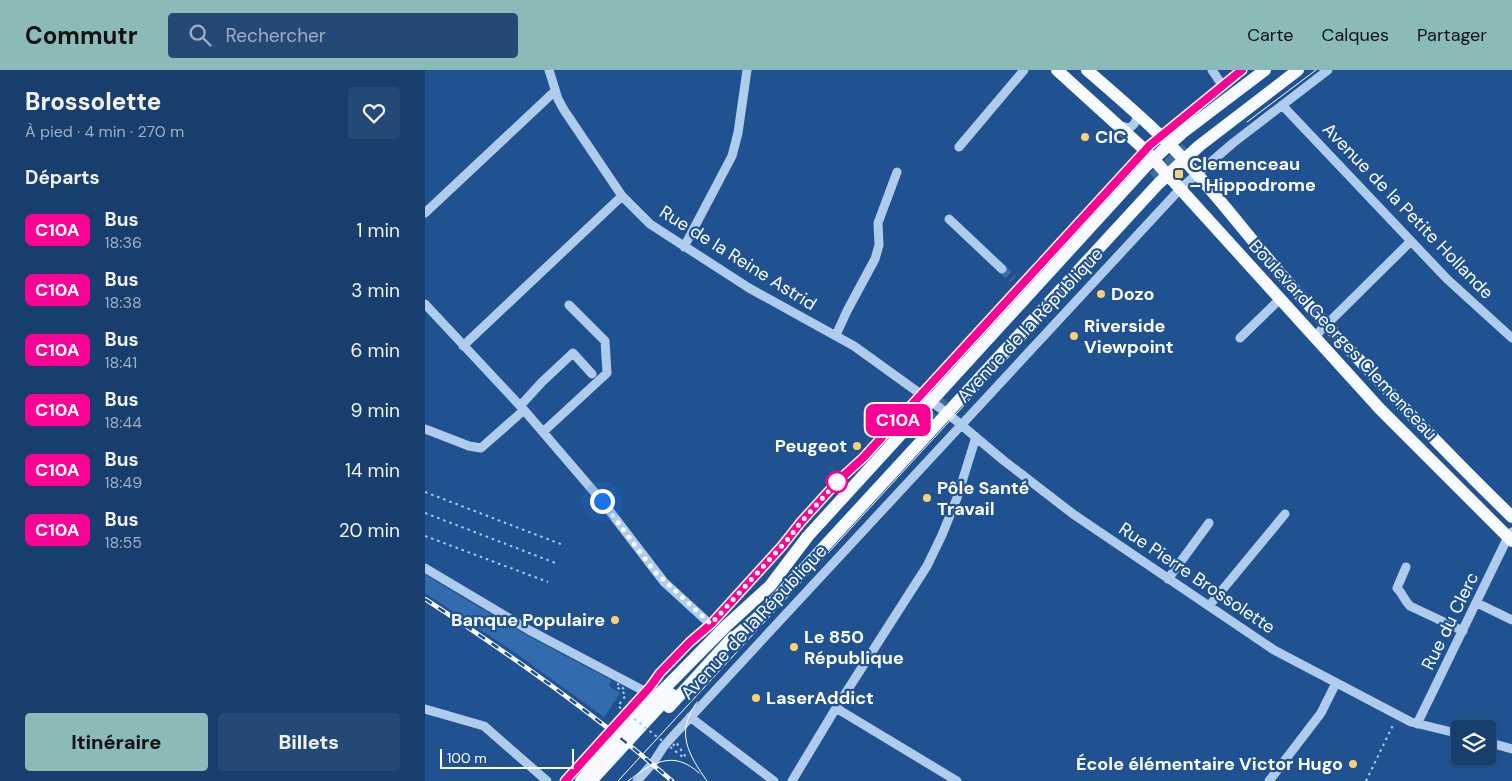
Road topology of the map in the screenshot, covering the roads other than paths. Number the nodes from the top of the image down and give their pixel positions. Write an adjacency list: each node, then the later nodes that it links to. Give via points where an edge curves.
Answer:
1 (549, 70): 14 (street, Rue de la Reine Astrid)
2 (747, 70): 30 (street, via 733,156)
3 (1024, 70): 19 (street)
4 (1057, 70): 17 (main road, Boulevard Georges Clemenceau)
5 (1087, 70): 16 (main road, Boulevard Georges Clemenceau)
6 (1212, 70): 13 (street)
7 (1242, 70): 13 (street)
8 (1265, 70): 18 (main road)
9 (1275, 70): 18 (main road)
10 (1288, 70): 18 (main road)
11 (1298, 70): 18 (main road)
12 (1327, 70): 15 (street, Avenue de la République)
13 (1222, 85): 18 (street)
14 (555, 91): 26 (street, Rue de la Reine Astrid, via 564,110); 27 (street)
15 (1282, 105): 23 (street, Avenue de la République); 29 (street, Avenue de la Petite Hollande)
16 (1136, 112): 17 (street, via 1133,125 1129,128); 18 (main road, Boulevard Georges Clemenceau)
17 (1120, 126): 20 (main road, Boulevard Georges Clemenceau)
18 (1176, 146): 20 (main road); 22 (main road); 23 (main road, Boulevard Georges Clemenceau)
19 (959, 147)
20 (1149, 154): 22 (main road, Boulevard Georges Clemenceau); 43 (main road); 43 (street, Avenue de la République, via 1017,283)
21 (897, 172): 36 (street, via 878,223 879,245 875,259)
22 (1168, 174): 25 (main road, Boulevard Georges Clemenceau); 43 (main road, via 1080,268)
23 (1197, 174): 25 (street, Avenue de la République); 35 (main road, Boulevard Georges Clemenceau)
24 (1151, 175): 42 (main road, Avenue de la République)
25 (1181, 188): 32 (main road, Boulevard Georges Clemenceau); 45 (street, Avenue de la République)
26 (622, 196): 30 (street, Rue de la Reine Astrid, via 650,224); 40 (street)
27 (425, 213)
28 (949, 219): 31 (street)
29 (1411, 241): 35 (street); 39 (street, Avenue de la Petite Hollande)
30 (684, 247): 36 (street, Rue de la Reine Astrid)
31 (1002, 268)
32 (1280, 299): 37 (main road, Boulevard Georges Clemenceau); 38 (street)
33 (425, 304): 40 (street)
34 (569, 305): 47 (street, via 605,341 607,372)
35 (1326, 324): 37 (street); 50 (main road, Boulevard Georges Clemenceau)
36 (836, 336): 43 (street, Rue de la Reine Astrid)
37 (1314, 337): 52 (main road, Boulevard Georges Clemenceau, via 1380,409)
38 (1240, 338)
39 (1512, 338)
40 (463, 346): 44 (street)
41 (592, 374): 44 (street, via 573,353 542,382)
42 (949, 397)
43 (934, 405): 45 (street, Rue Pierre Brossolette); 56 (main road, via 808,536); 60 (street, Avenue de la République, via 839,480); 62 (main road, via 764,612)
44 (522, 408): 46 (street, via 481,448); 47 (street)
45 (961, 425): 48 (street, Rue Pierre Brossolette); 67 (street, Avenue de la République)
46 (425, 429)
47 (543, 432): 60 (street, via 603,502 655,572)
48 (976, 437): 55 (street, Rue Pierre Brossolette, via 1073,514); 65 (street, via 957,498 935,552)
49 (1285, 514): 58 (street)
50 (1512, 517)
51 (1209, 523): 55 (street)
52 (1511, 537): 57 (street, Rue du Clerc)
53 (425, 568): 64 (street, via 529,630)
54 (1406, 568): 61 (street, via 1397,588 1405,601)
55 (1169, 579): 58 (street, Rue Pierre Brossolette)
56 (770, 586): 62 (main road, Avenue de la République, via 926,422); 74 (main road, via 659,694); 75 (main road, Avenue de la République)
57 (1477, 603): 59 (street); 61 (street, Rue du Clerc)
58 (1209, 606): 63 (street, Rue Pierre Brossolette, via 1274,650)
59 (1512, 620)
60 (711, 624): 64 (street, Avenue de la République, via 666,667)
61 (1463, 631): 68 (street, Rue du Clerc)
62 (729, 642): 76 (main road, Avenue de la République)
63 (1336, 683): 68 (street, Rue Pierre Brossolette); 81 (street, via 1321,713)
64 (646, 692): 73 (street, Avenue de la République)
65 (836, 708): 79 (street); 80 (street)
66 (425, 709): 72 (street, via 484,726)
67 (691, 717): 77 (street, Avenue de la République); 78 (street)
68 (1417, 724): 69 (street, Rue Pierre Brossolette)
69 (1451, 732)
70 (1496, 745): 71 (street)
71 (1512, 749)
72 (547, 781)
73 (565, 781)
74 (581, 781)
75 (591, 781)
76 (602, 781)
77 (637, 781)
78 (774, 781)
79 (792, 781)
80 (957, 781)
81 (1269, 781)

